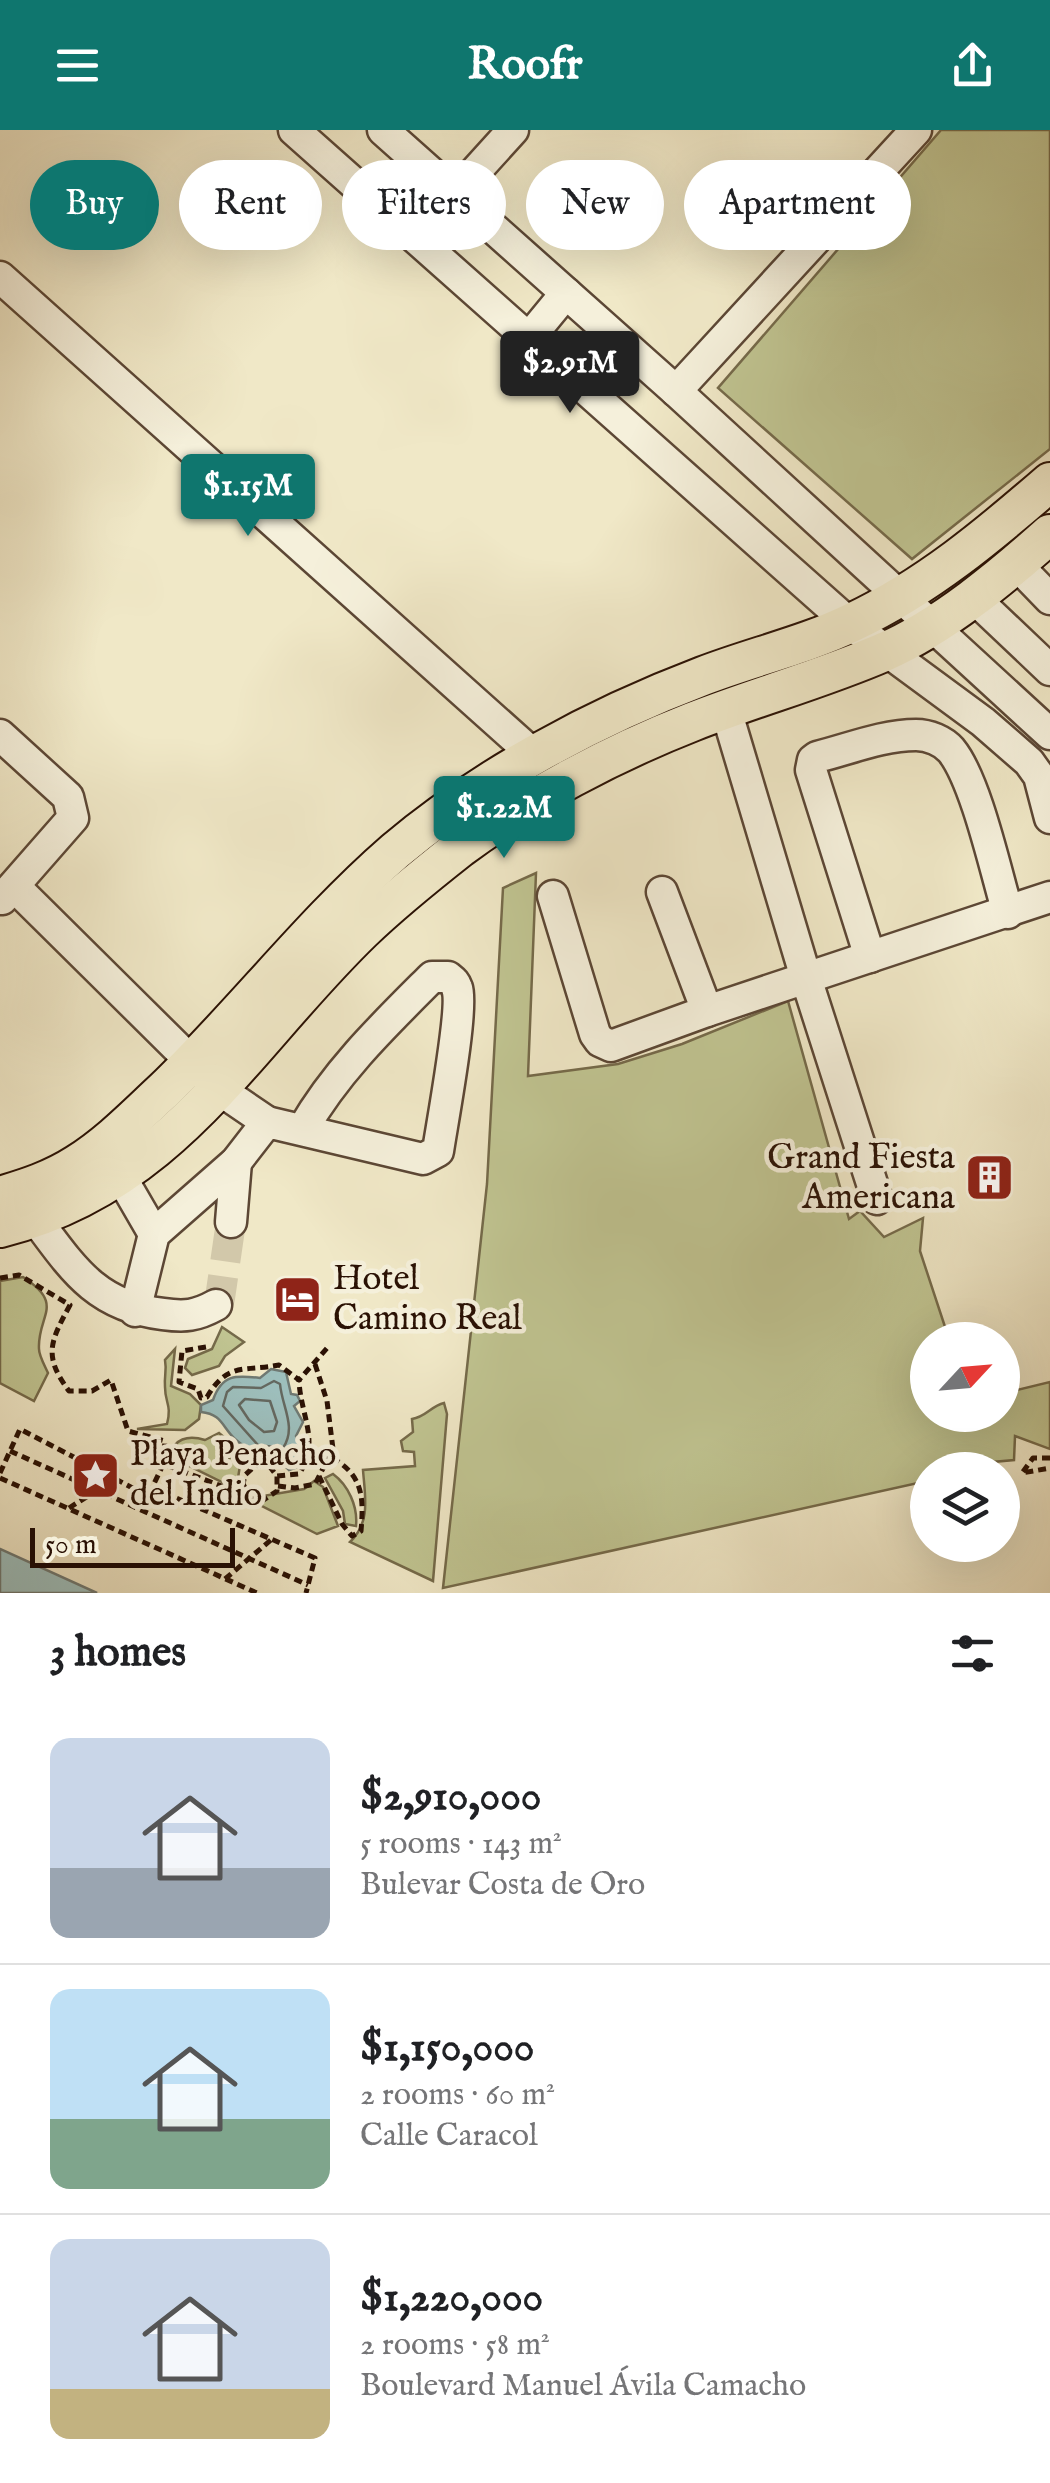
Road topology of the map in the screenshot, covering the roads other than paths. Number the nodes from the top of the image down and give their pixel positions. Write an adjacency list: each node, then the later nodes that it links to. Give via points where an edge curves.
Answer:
1 (294, 130): 10 (street)
2 (382, 130): 5 (street)
3 (513, 130): 6 (street)
4 (916, 130): 11 (street)
5 (416, 160)
6 (486, 160)
7 (506, 239): 9 (street)
8 (0, 278): 25 (street)
9 (566, 292): 10 (street); 11 (street)
10 (528, 338): 18 (street)
11 (676, 391): 16 (street)
12 (1050, 482): 16 (main road)
13 (1050, 534): 14 (main road)
14 (1016, 564): 15 (main road); 17 (street)
15 (972, 596): 19 (main road); 21 (street)
16 (900, 598): 18 (main road); 19 (street)
17 (1050, 599)
18 (850, 624): 20 (street); 25 (main road, via 630,706)
19 (931, 625): 20 (main road); 23 (street)
20 (886, 651): 22 (main road); 26 (street, via 1029,762)
21 (1050, 670)
22 (726, 710): 33 (street); 36 (main road, via 582,772 462,848 362,931)
23 (1050, 734)
24 (0, 736): 28 (street, via 73,805 73,818)
25 (535, 756): 35 (main road, via 396,851)
26 (1049, 809)
27 (662, 892): 34 (street)
28 (7, 894): 35 (street)
29 (553, 896): 34 (street, via 600,1041 612,1046)
30 (1050, 898): 31 (street)
31 (1008, 912): 32 (street); 32 (street, via 975,799 952,751 917,735 817,757 811,770)
32 (870, 958): 33 (street)
33 (806, 978): 34 (street); 42 (street)
34 (707, 1011)
35 (192, 1062): 36 (street); 41 (main road, via 112,1140 40,1184)
36 (220, 1090): 37 (street); 40 (main road)
37 (266, 1122): 38 (street); 39 (street)
38 (303, 1130): 38 (street, via 424,1159 435,1156 456,983 432,977 333,1082)
39 (236, 1162): 43 (street); 45 (street)
40 (121, 1177): 44 (main road); 45 (street)
41 (0, 1196)
42 (877, 1199)
43 (230, 1222)
44 (18, 1223): 47 (street, via 108,1299)
45 (154, 1234): 47 (street)
46 (216, 1305): 47 (street, via 186,1317)
47 (135, 1310)

